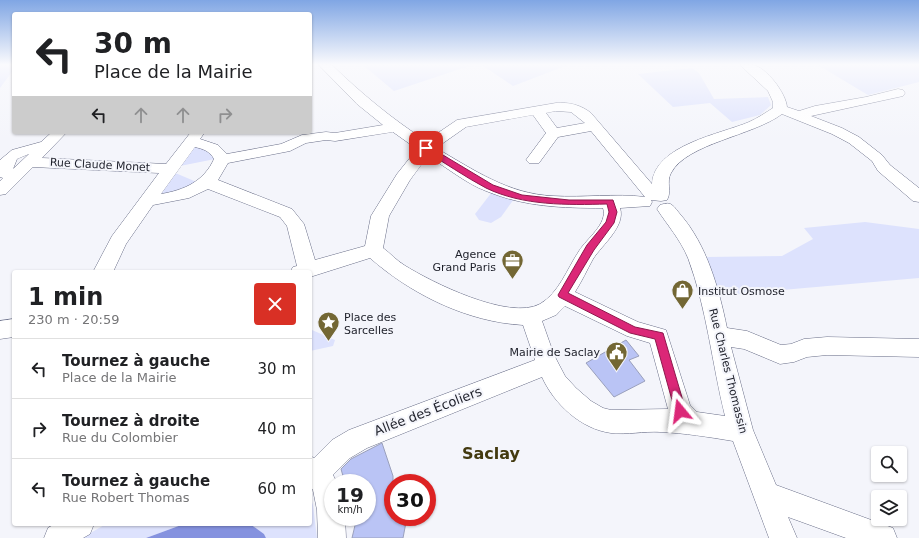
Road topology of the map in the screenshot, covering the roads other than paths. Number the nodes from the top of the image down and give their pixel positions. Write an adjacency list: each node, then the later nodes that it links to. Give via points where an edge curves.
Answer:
1 (351, 90): 8 (street)
2 (773, 90): 4 (street, via 780,101)
3 (898, 93): 6 (street, via 815,110)
4 (780, 109): 6 (street); 23 (street, via 768,118 706,142 673,160 661,177)
5 (536, 110): 7 (street, Rue Charles Thomassin, via 563,106 573,108 582,112); 9 (street); 13 (street, Rue Charles Thomassin, via 462,123)
6 (799, 116): 21 (street, via 854,140)
7 (594, 126): 9 (street); 23 (street, Rue Charles Thomassin)
8 (396, 127): 13 (street); 14 (street, via 335,137 302,139 285,148)
9 (553, 133): 15 (street)
10 (58, 134): 12 (street)
11 (194, 137): 14 (street, via 214,148); 17 (street)
12 (46, 145): 16 (street); 18 (street, via 14,154 6,161 5,173)
13 (426, 148): 24 (street, via 490,187 521,197 569,203); 25 (street, Rue Charles Thomassin, via 403,178 380,216 376,226)
14 (222, 159): 19 (street, via 214,175)
15 (534, 160)
16 (29, 162): 17 (street, Rue Claude Monet); 18 (street)
17 (171, 169): 22 (street)
18 (14, 176): 20 (street)
19 (207, 182): 22 (street, via 182,195); 27 (street, via 286,213 295,224)
20 (0, 190)
21 (919, 197)
22 (150, 200): 26 (street, via 118,241)
23 (656, 200): 24 (street); 33 (street, Rue Charles Thomassin, via 681,227 697,258 712,305)
24 (610, 202): 29 (street, via 613,212 610,223 590,248)
25 (374, 250): 28 (street); 30 (street, via 410,278 483,311 507,316)
26 (104, 270)
27 (304, 270)
28 (307, 270)
29 (562, 295): 30 (street, via 542,313); 36 (street, via 634,330 659,336 680,411)
30 (530, 316): 35 (street)
31 (12, 328): 32 (street)
32 (0, 330)
33 (718, 336): 34 (street, via 747,340 780,354 827,346); 37 (street, Rue Charles Thomassin)
34 (919, 348)
35 (548, 365): 36 (street, via 563,390 593,415 607,420); 38 (street, Allée des Écoliers, via 358,439)
36 (691, 423): 37 (street)
37 (741, 430): 39 (street, Rue Charles Thomassin)
38 (314, 470): 42 (street, via 324,485 330,506)
39 (766, 495): 43 (street, Rue Charles Thomassin); 44 (street)
40 (77, 526): 41 (street)
41 (58, 538)
42 (332, 538)
43 (782, 538)
44 (883, 538)

